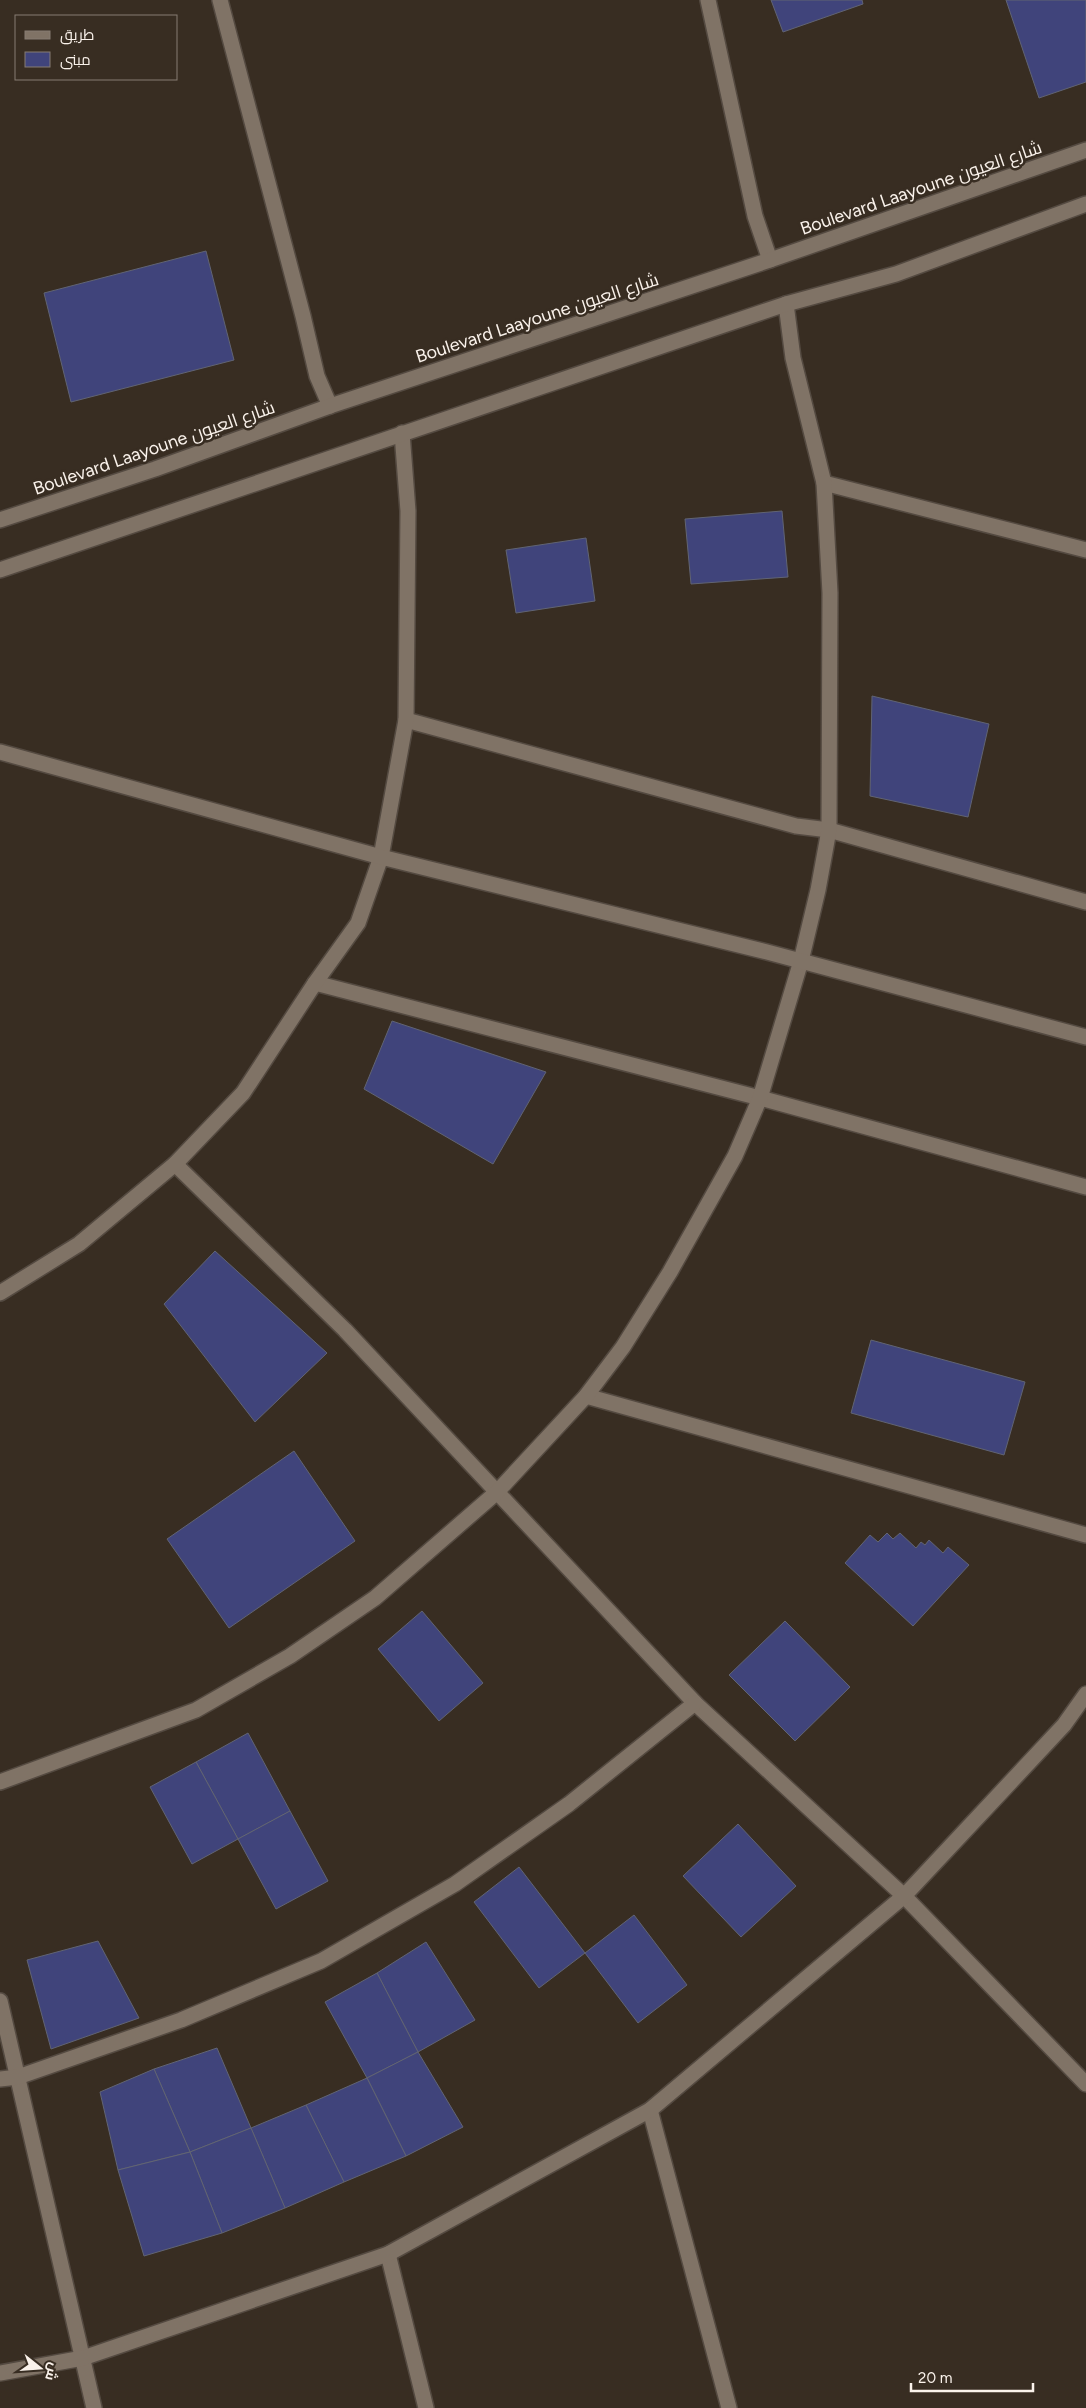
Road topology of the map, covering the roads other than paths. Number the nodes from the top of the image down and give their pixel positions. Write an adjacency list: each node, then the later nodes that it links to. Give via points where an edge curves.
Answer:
1 (220, 0): 7 (street, via 317,376)
2 (708, 0): 5 (street, via 755,216)
3 (1086, 150): 5 (street, Boulevard Laayoune شارع العيون)
4 (1086, 204): 6 (street, via 896,274)
5 (770, 260): 7 (street, Boulevard Laayoune شارع العيون)
6 (786, 304): 8 (street); 9 (street, via 793,358)
7 (330, 406): 10 (street, Boulevard Laayoune شارع العيون)
8 (402, 434): 12 (street); 13 (street, via 408,511)
9 (824, 483): 11 (street); 15 (street, via 830,593)
10 (0, 520)
11 (1086, 550)
12 (0, 570)
13 (406, 720): 15 (street, via 796,826); 16 (street)
14 (0, 752): 16 (street)
15 (829, 830): 17 (street); 18 (street)
16 (381, 857): 18 (street); 19 (street, via 358,923)
17 (1086, 902)
18 (801, 961): 20 (street); 21 (street)
19 (315, 983): 21 (street); 22 (street, via 243,1093)
20 (1086, 1037)
21 (760, 1098): 23 (street); 25 (street, via 735,1156 670,1272 623,1347)
22 (175, 1164): 24 (street, via 79,1244); 26 (street, via 345,1330)
23 (1086, 1187)
24 (0, 1293)
25 (586, 1396): 26 (street); 27 (street)
26 (497, 1492): 29 (street); 30 (street, via 375,1598 290,1656 196,1710)
27 (1086, 1536)
28 (1086, 1694): 31 (street, via 1064,1725)
29 (695, 1703): 31 (street); 33 (street, via 569,1804 455,1884 321,1961 181,2020)
30 (0, 1782)
31 (904, 1896): 35 (street); 36 (street)
32 (0, 2001): 33 (street)
33 (18, 2077): 34 (street); 38 (street)
34 (0, 2079)
35 (1086, 2084)
36 (650, 2110): 37 (street); 42 (street)
37 (388, 2254): 38 (street); 41 (street)
38 (83, 2358): 39 (street); 40 (street)
39 (0, 2373)
40 (94, 2408)
41 (426, 2408)
42 (729, 2408)

